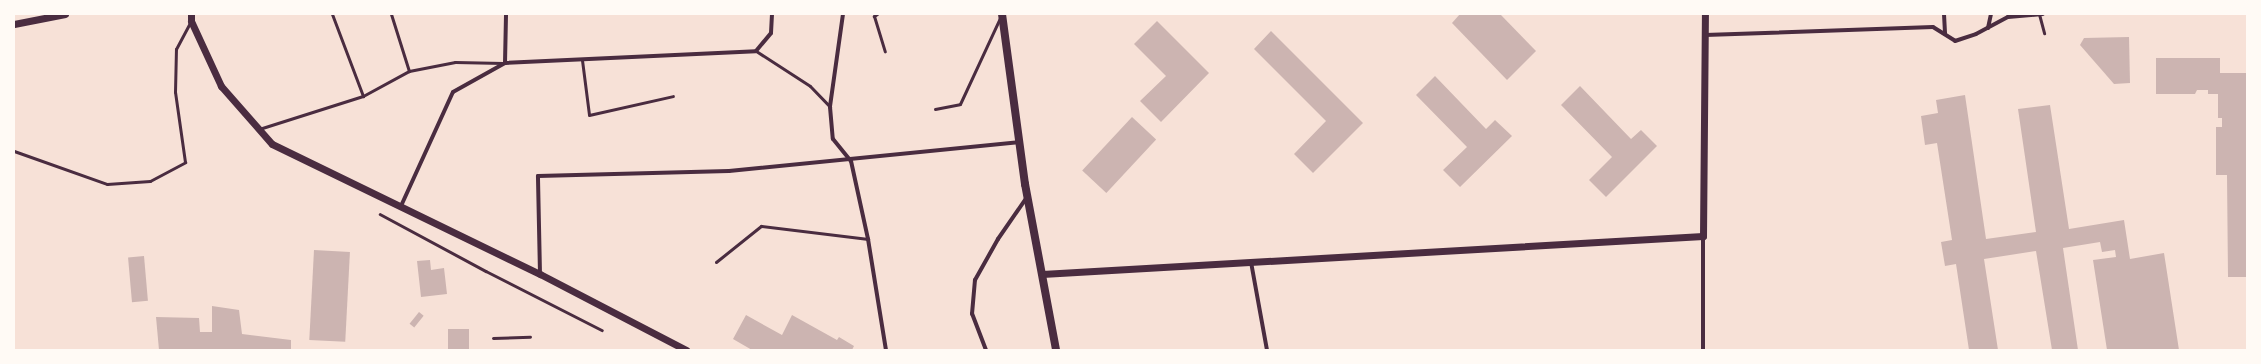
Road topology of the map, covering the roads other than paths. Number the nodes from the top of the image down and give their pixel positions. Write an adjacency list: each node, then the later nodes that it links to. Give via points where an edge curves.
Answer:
1 (65, 14): 15 (street)
2 (332, 14): 25 (lane)
3 (391, 14): 24 (lane)
4 (506, 14): 23 (street)
5 (772, 14): 20 (street, via 771,33)
6 (843, 14): 27 (street)
7 (877, 14): 21 (lane, via 874,16)
8 (1002, 14): 28 (lane, via 960,104); 30 (main road)
9 (1705, 14): 19 (street)
10 (1944, 14): 18 (street)
11 (1991, 14): 16 (street)
12 (2039, 14): 13 (street); 16 (street, via 2008,17); 17 (lane)
13 (2043, 14)
14 (191, 18): 29 (street, via 221,86); 31 (lane, via 176,48 175,92 185,162 150,181 107,184)
15 (14, 24)
16 (1988, 28): 18 (street, via 1955,40)
17 (2044, 33)
18 (1945, 34): 19 (street, via 1933,27)
19 (1704, 35): 35 (street)
20 (756, 51): 22 (street); 27 (lane, via 810,86)
21 (885, 51)
22 (582, 60): 23 (street); 26 (lane, via 589,115)
23 (505, 63): 24 (lane, via 455,62); 34 (street, via 453,92)
24 (409, 71): 25 (lane)
25 (363, 96): 29 (lane)
26 (673, 96)
27 (830, 107): 32 (street, via 833,139)
28 (936, 109)
29 (259, 130): 34 (street, via 272,144)
30 (1019, 142): 32 (street); 33 (main road)
31 (14, 151)
32 (851, 161): 36 (street); 39 (street, via 729,171 538,176)
33 (1028, 196): 40 (main road); 45 (street, via 998,239 975,280 972,314)
34 (401, 206): 39 (street)
35 (1703, 236): 38 (street); 48 (street)
36 (868, 239): 37 (lane, via 761,226); 44 (street)
37 (716, 262)
38 (1251, 262): 40 (street); 47 (street)
39 (540, 274): 43 (street)
40 (1042, 274): 46 (main road)
41 (530, 337): 42 (lane)
42 (493, 338)
43 (686, 350)
44 (886, 350)
45 (986, 350)
46 (1056, 350)
47 (1267, 350)
48 (1703, 350)

